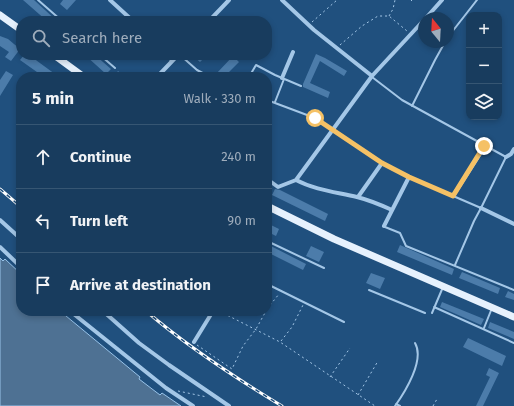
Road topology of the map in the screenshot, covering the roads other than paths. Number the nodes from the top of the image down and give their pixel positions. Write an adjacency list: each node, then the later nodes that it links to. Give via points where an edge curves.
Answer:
1 (38, 0): 9 (lane)
2 (110, 0): 10 (street)
3 (229, 0): 11 (street)
4 (282, 0): 28 (street, via 309,26)
5 (442, 0): 7 (street)
6 (477, 0): 14 (lane)
7 (431, 12)
8 (0, 15): 12 (main road)
9 (56, 16)
10 (127, 16)
11 (214, 16)
12 (16, 26)
13 (418, 26): 28 (street)
14 (454, 29)
15 (442, 48): 33 (lane)
16 (293, 52): 29 (street)
17 (61, 60): 22 (main road)
18 (106, 60): 21 (lane)
19 (172, 60): 23 (street)
20 (185, 60): 24 (lane)
21 (115, 68)
22 (77, 72)
23 (161, 72)
24 (201, 72)
25 (252, 72): 26 (lane, via 256,64)
26 (270, 72)
27 (272, 73): 29 (lane)
28 (372, 76): 33 (lane); 34 (street)
29 (283, 79): 30 (lane); 32 (lane)
30 (301, 86)
31 (272, 102): 32 (lane)
32 (275, 103): 34 (lane, via 315,118)
33 (412, 106): 35 (lane)
34 (332, 129): 38 (lane); 40 (street)
35 (484, 146): 37 (lane); 42 (street)
36 (514, 149): 37 (street)
37 (506, 157): 44 (lane)
38 (382, 163): 39 (lane); 43 (street)
39 (409, 177): 42 (lane); 46 (street)
40 (296, 180): 41 (street, via 278,187); 43 (street, via 320,189)
41 (272, 182)
42 (453, 196): 44 (lane)
43 (358, 197): 46 (street)
44 (481, 208): 48 (street); 54 (lane)
45 (272, 209): 57 (main road)
46 (392, 210): 49 (street)
47 (0, 220): 50 (street)
48 (514, 224)
49 (384, 226): 54 (lane, via 400,233 406,246)
50 (16, 234)
51 (272, 243): 55 (lane)
52 (0, 248): 53 (street)
53 (16, 262)
54 (455, 265): 59 (lane)
55 (324, 268)
56 (272, 286): 68 (lane)
57 (443, 286): 60 (lane); 61 (main road)
58 (369, 290): 62 (lane)
59 (514, 290)
60 (434, 307): 63 (lane); 69 (lane)
61 (493, 307): 67 (main road); 69 (lane)
62 (425, 313)
63 (432, 313)
64 (76, 316): 74 (street, via 166,388)
65 (109, 316): 75 (street, via 169,365)
66 (210, 316): 70 (street)
67 (514, 317)
68 (344, 322)
69 (484, 329): 71 (lane)
70 (194, 342)
71 (514, 342)
72 (415, 343): 73 (lane, via 418,354 416,366)
73 (396, 405): 76 (lane)
74 (193, 406)
75 (229, 406)
76 (400, 406)

